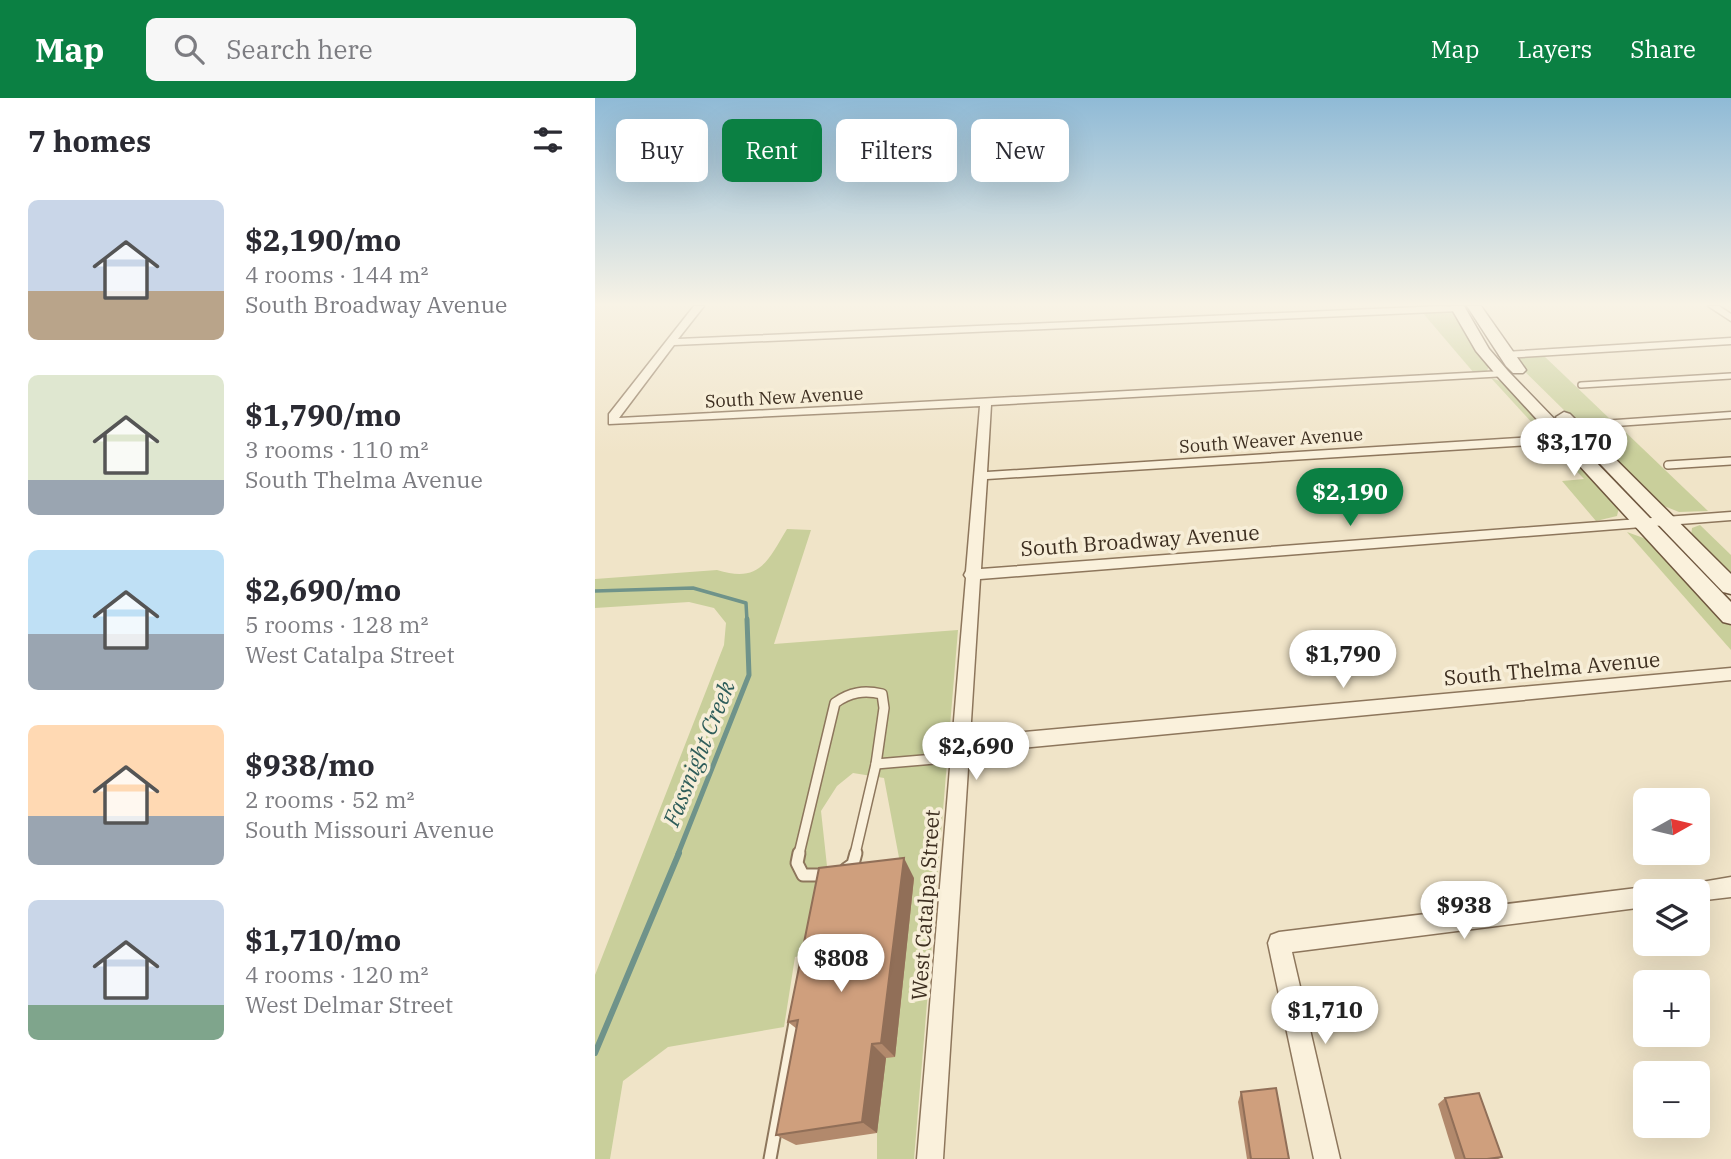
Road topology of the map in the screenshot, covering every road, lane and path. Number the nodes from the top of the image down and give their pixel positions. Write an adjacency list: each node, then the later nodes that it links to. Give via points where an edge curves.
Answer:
1 (1504, 355): 9 (main road)
2 (660, 356): 7 (street, South New Avenue, via 613,422)
3 (1487, 356): 4 (main road)
4 (1503, 374): 7 (street, South New Avenue); 9 (main road)
5 (1731, 376): 6 (lane)
6 (1581, 385)
7 (985, 403): 12 (street, West Catalpa Street)
8 (1731, 415): 9 (street, South Weaver Avenue)
9 (1568, 432): 12 (street, South Weaver Avenue); 14 (main road); 15 (main road)
10 (1731, 461): 11 (lane)
11 (1668, 465)
12 (980, 476): 16 (street, West Catalpa Street)
13 (1731, 516): 14 (street, South Broadway Avenue)
14 (1667, 521): 15 (street, South Broadway Avenue); 17 (main road)
15 (1643, 523): 16 (street, South Broadway Avenue); 18 (main road)
16 (971, 575): 20 (street, West Catalpa Street)
17 (1731, 587)
18 (1731, 616)
19 (1731, 674): 20 (street, South Thelma Avenue)
20 (958, 751): 21 (lane); 29 (street, West Catalpa Street)
21 (876, 764): 22 (lane, via 853,864 838,875); 22 (lane, via 882,694 868,690 846,694 835,703 797,863 803,875)
22 (821, 875): 24 (lane)
23 (1731, 887): 25 (street)
24 (819, 888)
25 (1710, 889)
26 (1633, 899): 30 (street, via 1279,943)
27 (797, 1010): 28 (lane)
28 (770, 1159)
29 (930, 1159)
30 (1327, 1159)

